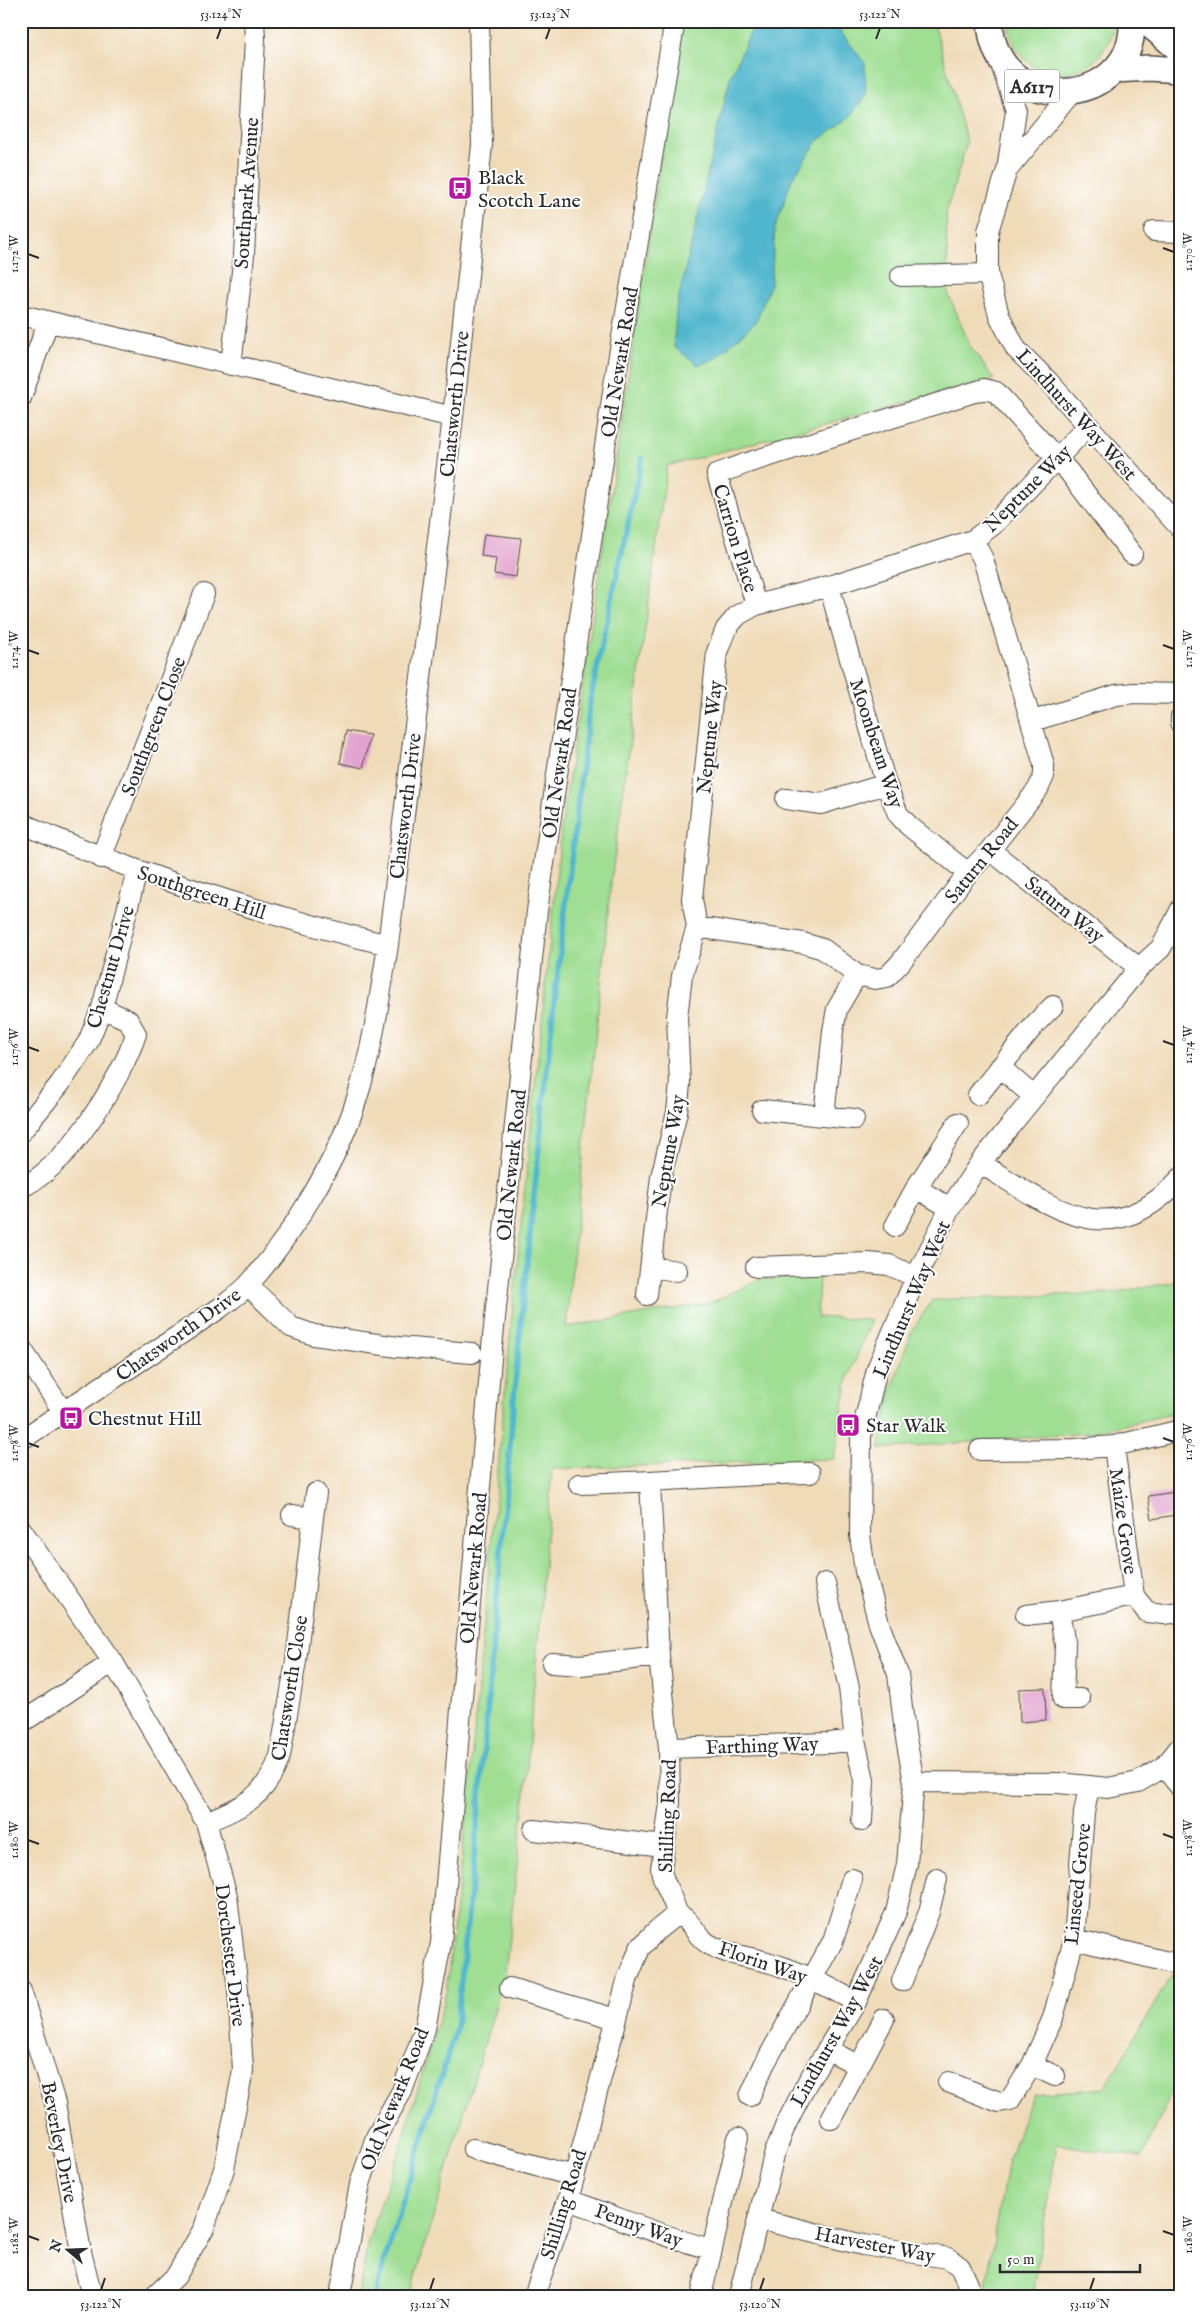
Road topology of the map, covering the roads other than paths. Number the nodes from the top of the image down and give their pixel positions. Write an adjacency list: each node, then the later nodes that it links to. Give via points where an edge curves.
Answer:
1 (254, 21): 19 (street, Southpark Avenue, via 244,255)
2 (479, 21): 21 (street, Chatsworth Drive, via 482,145)
3 (990, 21): 8 (main road, A6117, via 990,37)
4 (1132, 21): 9 (main road, A6117, via 1130,42)
5 (1145, 21): 7 (main road)
6 (674, 26): 132 (street, Old Newark Road, via 612,402 537,911 492,1348 441,1943 425,2029 402,2091 376,2137 360,2184)
7 (1181, 51)
8 (1000, 60): 11 (main road, A6117, via 1019,80 1044,92); 12 (street, Lindhurst Way West, via 1016,110)
9 (1114, 70): 10 (main road); 11 (main road, A6117, via 1095,85)
10 (1181, 70)
11 (1072, 92): 12 (street, Lindhurst Way West)
12 (1007, 170): 15 (street, Lindhurst Way West, via 988,231)
13 (1154, 232): 14 (street)
14 (1181, 232)
15 (988, 274): 16 (street); 22 (street, Lindhurst Way West, via 999,315 1016,349)
16 (901, 276)
17 (21, 315): 18 (street)
18 (48, 322): 19 (street); 20 (street)
19 (230, 365): 21 (street)
20 (21, 398)
21 (454, 418): 43 (street, Chatsworth Drive)
22 (1088, 426): 23 (street, Neptune Way); 24 (street, Lindhurst Way West)
23 (1057, 460): 25 (street, Neptune Way); 26 (street); 29 (street, Carrion Place, via 996,392 984,389 717,474)
24 (1181, 529)
25 (974, 540): 27 (street, Neptune Way); 32 (street, Saturn Road, via 983,559)
26 (1132, 554)
27 (829, 586): 29 (street, Neptune Way); 34 (street, Moonbeam Way)
28 (204, 594): 38 (street, Southgreen Close)
29 (756, 605): 42 (street, Neptune Way, via 738,615 726,629 717,652 692,899)
30 (1181, 694): 32 (street, via 1116,695)
31 (1181, 717): 33 (street)
32 (1033, 721): 37 (street, Saturn Road, via 1044,776 1038,789)
33 (1181, 724)
34 (886, 784): 35 (street, via 821,804); 40 (street, Moonbeam Way, via 898,814 909,826)
35 (786, 799)
36 (21, 823): 38 (street, Southgreen Hill)
37 (990, 850): 40 (street, Saturn Road); 44 (street, Saturn Way)
38 (101, 858): 39 (street, Southgreen Hill)
39 (137, 871): 43 (street, Southgreen Hill, via 312,926); 47 (street, Chestnut Drive)
40 (968, 873): 45 (street, Saturn Road, via 887,977 875,980)
41 (1181, 909): 44 (street, Lindhurst Way West, via 1161,948)
42 (697, 927): 45 (street, Saturn Road, via 804,943 823,949); 63 (street, Neptune Way, via 682,976 677,1017 680,1084 677,1112 661,1177)
43 (388, 945): 67 (street, Chatsworth Drive, via 357,1098 343,1136 299,1215)
44 (1140, 968): 50 (street, Lindhurst Way West)
45 (857, 975): 53 (street, via 837,1009)
46 (1053, 1006): 48 (street)
47 (102, 1008): 51 (street, Chestnut Drive, via 88,1042 60,1084); 59 (street, via 128,1020 136,1034 130,1051 112,1088 88,1123 57,1160 37,1179)
48 (1000, 1067): 49 (street); 50 (street)
49 (978, 1095)
50 (1033, 1096): 57 (street, Lindhurst Way West)
51 (28, 1109): 56 (street, Chestnut Drive)
52 (762, 1110): 53 (street)
53 (824, 1116): 54 (street)
54 (854, 1119)
55 (958, 1123): 60 (street)
56 (21, 1132)
57 (980, 1163): 58 (street, via 1048,1204 1074,1216 1096,1219 1118,1219 1135,1214 1154,1204); 61 (street, Lindhurst Way West)
58 (1181, 1178)
59 (21, 1187)
60 (916, 1188): 61 (street); 62 (street)
61 (950, 1208): 66 (street, Lindhurst Way West)
62 (895, 1226)
63 (651, 1267): 65 (street); 68 (street, Neptune Way)
64 (756, 1267): 66 (street, via 868,1263 889,1265)
65 (677, 1270)
66 (916, 1277): 97 (street, Lindhurst Way West, via 877,1369 861,1436 859,1507 865,1571 879,1624 898,1674 904,1733)
67 (248, 1285): 70 (street, via 291,1327 314,1335); 71 (street, Chatsworth Drive, via 220,1308)
68 (647, 1295)
69 (21, 1348): 71 (street)
70 (472, 1353)
71 (64, 1413): 73 (street, Chatsworth Drive)
72 (1181, 1430): 74 (street, Maize Grove)
73 (21, 1440)
74 (1114, 1446): 75 (street, Maize Grove); 84 (street, Maize Grove)
75 (980, 1450)
76 (810, 1473): 77 (street, via 746,1474)
77 (650, 1482): 78 (street); 88 (street, Shilling Road)
78 (579, 1484)
79 (316, 1492): 81 (street, Chatsworth Close)
80 (292, 1515): 81 (street)
81 (313, 1518): 101 (street, Chatsworth Close, via 296,1661 275,1771 260,1793 234,1810)
82 (21, 1529): 89 (street, Dorchester Drive)
83 (825, 1583): 93 (street, via 849,1688)
84 (1134, 1596): 85 (street); 86 (street, via 1147,1612)
85 (1059, 1611): 87 (street); 91 (street, via 1065,1645 1063,1699)
86 (1181, 1612)
87 (1026, 1615)
88 (660, 1656): 90 (street, via 580,1665); 95 (street, Shilling Road)
89 (114, 1662): 92 (street); 101 (street, Dorchester Drive)
90 (552, 1664)
91 (1080, 1699)
92 (21, 1723)
93 (855, 1740): 95 (street, Farthing Way); 100 (street, via 864,1780)
94 (1181, 1746): 96 (street)
95 (669, 1748): 103 (street, Shilling Road, via 670,1802)
96 (1164, 1766): 98 (street, via 1138,1782); 99 (street)
97 (914, 1782): 98 (street, via 1059,1782); 108 (street, Lindhurst Way West, via 908,1864 896,1912)
98 (1089, 1788): 107 (street, Linseed Grove, via 1084,1813)
99 (1181, 1788)
100 (862, 1821)
101 (206, 1822): 131 (street, Dorchester Drive, via 227,1896 243,2070 224,2169 204,2228 176,2276)
102 (534, 1830): 103 (street)
103 (663, 1846): 106 (street, Shilling Road, via 660,1869)
104 (852, 1879): 110 (street, via 833,1941)
105 (937, 1879): 108 (street, via 929,1912 905,1974)
106 (677, 1914): 110 (street, Florin Way, via 688,1920 706,1942); 114 (street, Shilling Road, via 640,1948)
107 (1074, 1939): 109 (street); 117 (street, Linseed Grove, via 1053,2018)
108 (878, 1956): 113 (street, Lindhurst Way West)
109 (1172, 1963)
110 (812, 1978): 113 (street, Florin Way); 121 (street)
111 (510, 1988): 114 (street)
112 (21, 1990): 130 (street, Beverley Drive, via 55,2103 81,2252)
113 (856, 2002): 116 (street, Lindhurst Way West)
114 (616, 2019): 125 (street, Shilling Road)
115 (884, 2019): 118 (street)
116 (827, 2049): 118 (street); 127 (street, Lindhurst Way West, via 786,2124 774,2155)
117 (1032, 2065): 119 (street); 120 (street, Linseed Grove, via 1010,2100 999,2102)
118 (859, 2066): 122 (street)
119 (1055, 2076)
120 (948, 2082)
121 (750, 2096)
122 (831, 2119)
123 (738, 2138): 128 (street, Penny Way)
124 (473, 2149): 125 (street)
125 (574, 2176): 126 (street, Shilling Road)
126 (568, 2200): 128 (street, Penny Way); 133 (street, Shilling Road)
127 (758, 2218): 134 (street, Lindhurst Way West); 135 (street, Harvester Way, via 863,2245 948,2258 960,2267 968,2284)
128 (711, 2249): 129 (street, Penny Way)
129 (702, 2291)
130 (92, 2296)
131 (155, 2296)
132 (340, 2296)
133 (534, 2296)
134 (739, 2296)
135 (966, 2296)

